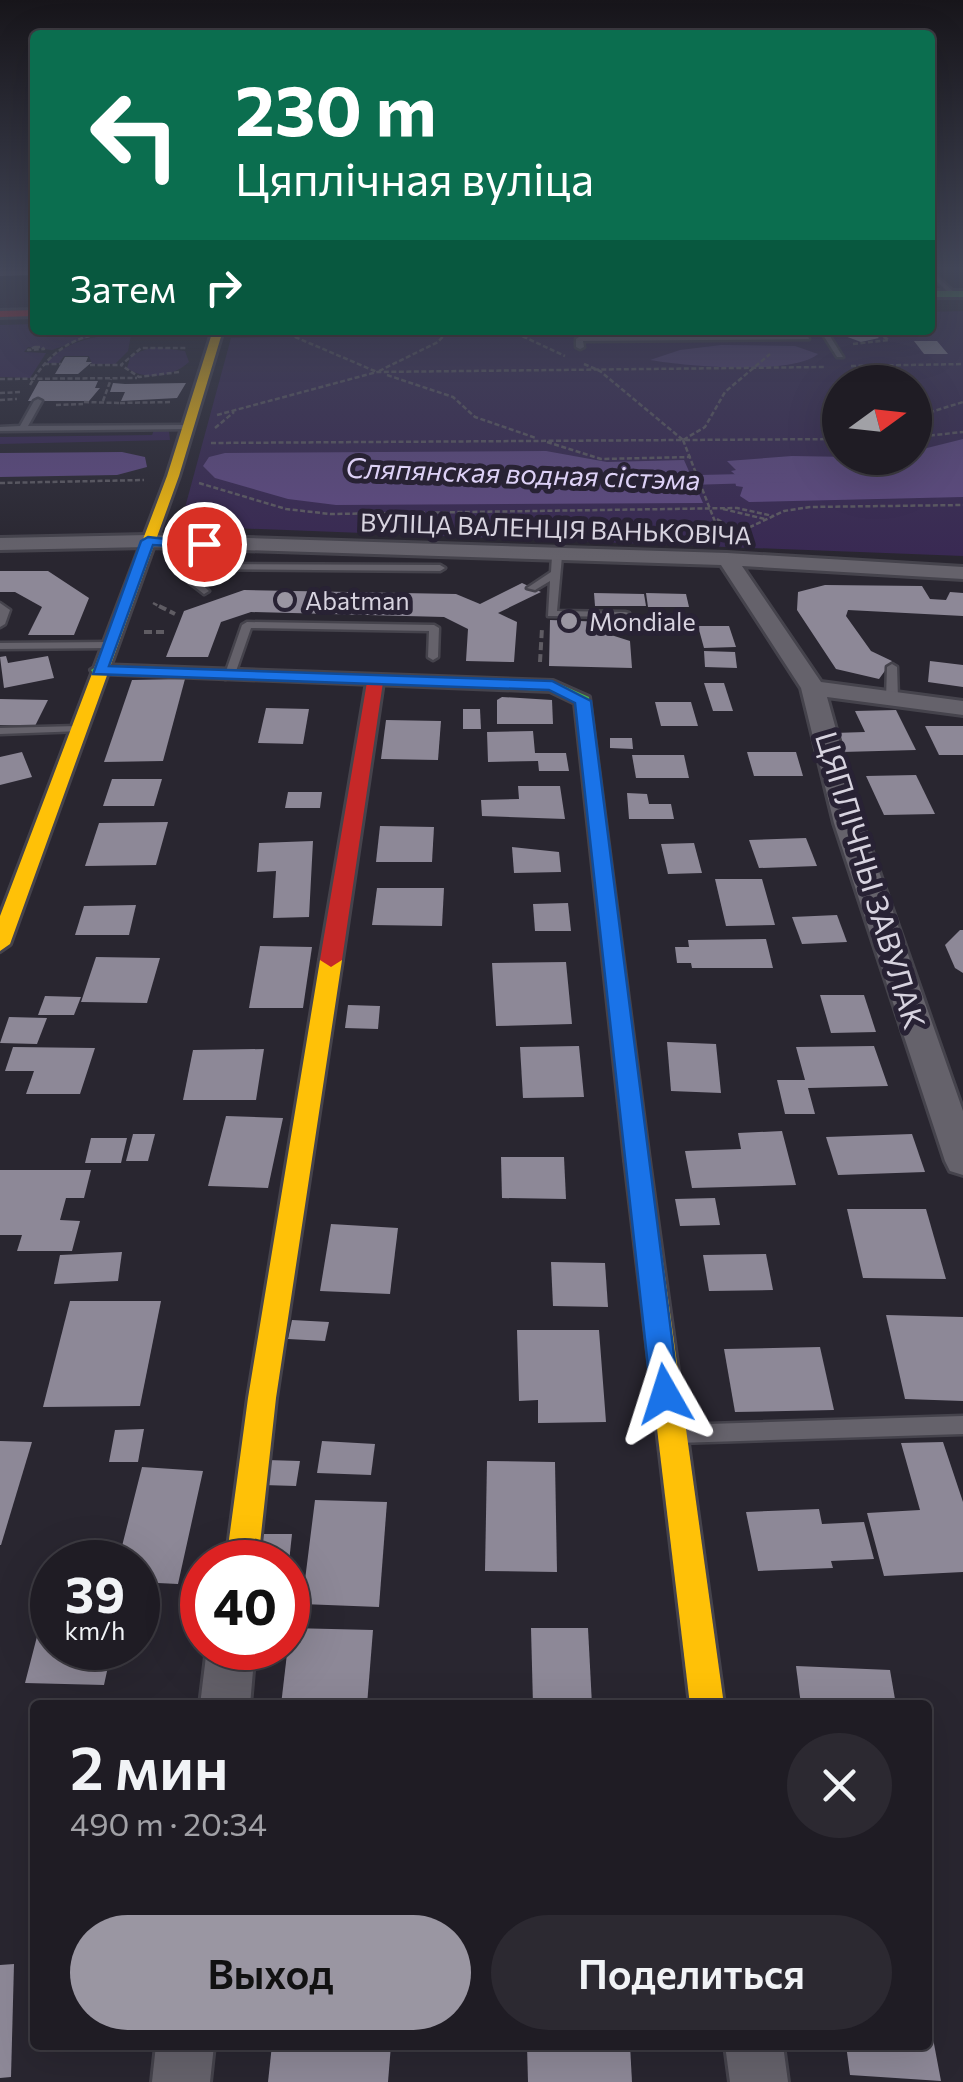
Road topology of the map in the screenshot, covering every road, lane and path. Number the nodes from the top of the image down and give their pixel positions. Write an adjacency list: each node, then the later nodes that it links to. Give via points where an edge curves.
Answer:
1 (209, 363): 35 (street)
2 (356, 363): 15 (path)
3 (394, 363): 15 (path)
4 (583, 363): 14 (path)
5 (44, 364): 6 (path); 19 (path)
6 (61, 364)
7 (963, 364): 10 (path)
8 (90, 365): 9 (path)
9 (121, 365): 16 (path)
10 (907, 365)
11 (822, 366): 12 (path)
12 (757, 368): 14 (path); 36 (path, via 720,399 715,417 699,433)
13 (186, 369): 16 (path)
14 (600, 371): 15 (path); 36 (path)
15 (376, 372): 28 (path); 37 (path, via 424,385 475,417)
16 (140, 377): 17 (path)
17 (111, 378): 19 (path); 27 (path)
18 (0, 379): 19 (path)
19 (34, 379): 20 (path)
20 (25, 392): 21 (path); 23 (path)
21 (0, 393)
22 (0, 400): 23 (path)
23 (21, 400): 31 (path)
24 (174, 402): 27 (path)
25 (963, 402): 29 (path)
26 (42, 403): 27 (path); 30 (lane)
27 (100, 405)
28 (236, 410)
29 (932, 412)
30 (23, 429): 31 (lane); 35 (lane)
31 (1, 430)
32 (963, 432): 33 (path)
33 (932, 435)
34 (822, 439): 36 (path)
35 (189, 440): 37 (path); 39 (street)
36 (683, 440): 37 (path); 38 (path)
37 (542, 441): 38 (path, via 602,459)
38 (692, 458): 42 (path)
39 (172, 478): 40 (path); 42 (path, via 330,514); 49 (street)
40 (0, 483)
41 (963, 505): 44 (path, via 810,507)
42 (710, 506): 43 (path); 45 (path)
43 (720, 508): 44 (path); 46 (path)
44 (773, 516): 46 (path)
45 (715, 518): 47 (path); 51 (path)
46 (766, 520): 47 (path)
47 (740, 533): 48 (path); 51 (path)
48 (752, 540)
49 (148, 541): 50 (street, ВУЛІЦА ВАЛЕНЦІЯ ВАНЬКОВІЧА); 52 (street, ВУЛІЦА ВАЛЕНЦІЯ ВАНЬКОВІЧА); 64 (street)
50 (0, 544)
51 (724, 550): 53 (street, ВУЛІЦА ВАЛЕНЦІЯ ВАНЬКОВІЧА); 55 (street, ВУЛІЦА ВАЛЕНЦІЯ ВАНЬКОВІЧА); 72 (street, ЦЯПЛІЧНЫ ЗАВУЛАК)
52 (322, 557): 53 (street, ВУЛІЦА ВАЛЕНЦІЯ ВАНЬКОВІЧА); 54 (lane); 57 (lane, via 198,566 191,580)
53 (556, 564): 56 (lane); 61 (lane, via 552,614)
54 (440, 568)
55 (963, 572)
56 (532, 588)
57 (204, 592)
58 (146, 600): 60 (path)
59 (0, 606): 62 (lane)
60 (175, 614)
61 (626, 615)
62 (0, 624)
63 (543, 624): 71 (path)
64 (109, 645): 65 (lane); 68 (street)
65 (0, 646)
66 (432, 657): 69 (lane, via 434,628 247,625)
67 (892, 668): 73 (lane)
68 (99, 670): 69 (street); 75 (street)
69 (229, 677): 70 (street)
70 (375, 682): 71 (street); 81 (street)
71 (538, 685): 80 (street, via 567,690 588,710)
72 (814, 688): 73 (street); 78 (street, ЦЯПЛІЧНЫ ЗАВУЛАК, via 848,823)
73 (892, 698): 74 (street)
74 (963, 708)
75 (78, 729): 76 (lane); 77 (street)
76 (0, 730)
77 (0, 944)
78 (963, 1161)
79 (963, 1426): 80 (lane)
80 (670, 1434): 84 (street)
81 (245, 1540)
82 (229, 1670): 83 (street)
83 (225, 1700)
84 (706, 1700)
85 (184, 2050): 87 (street)
86 (755, 2050): 88 (street)
87 (181, 2082)
88 (759, 2082)

